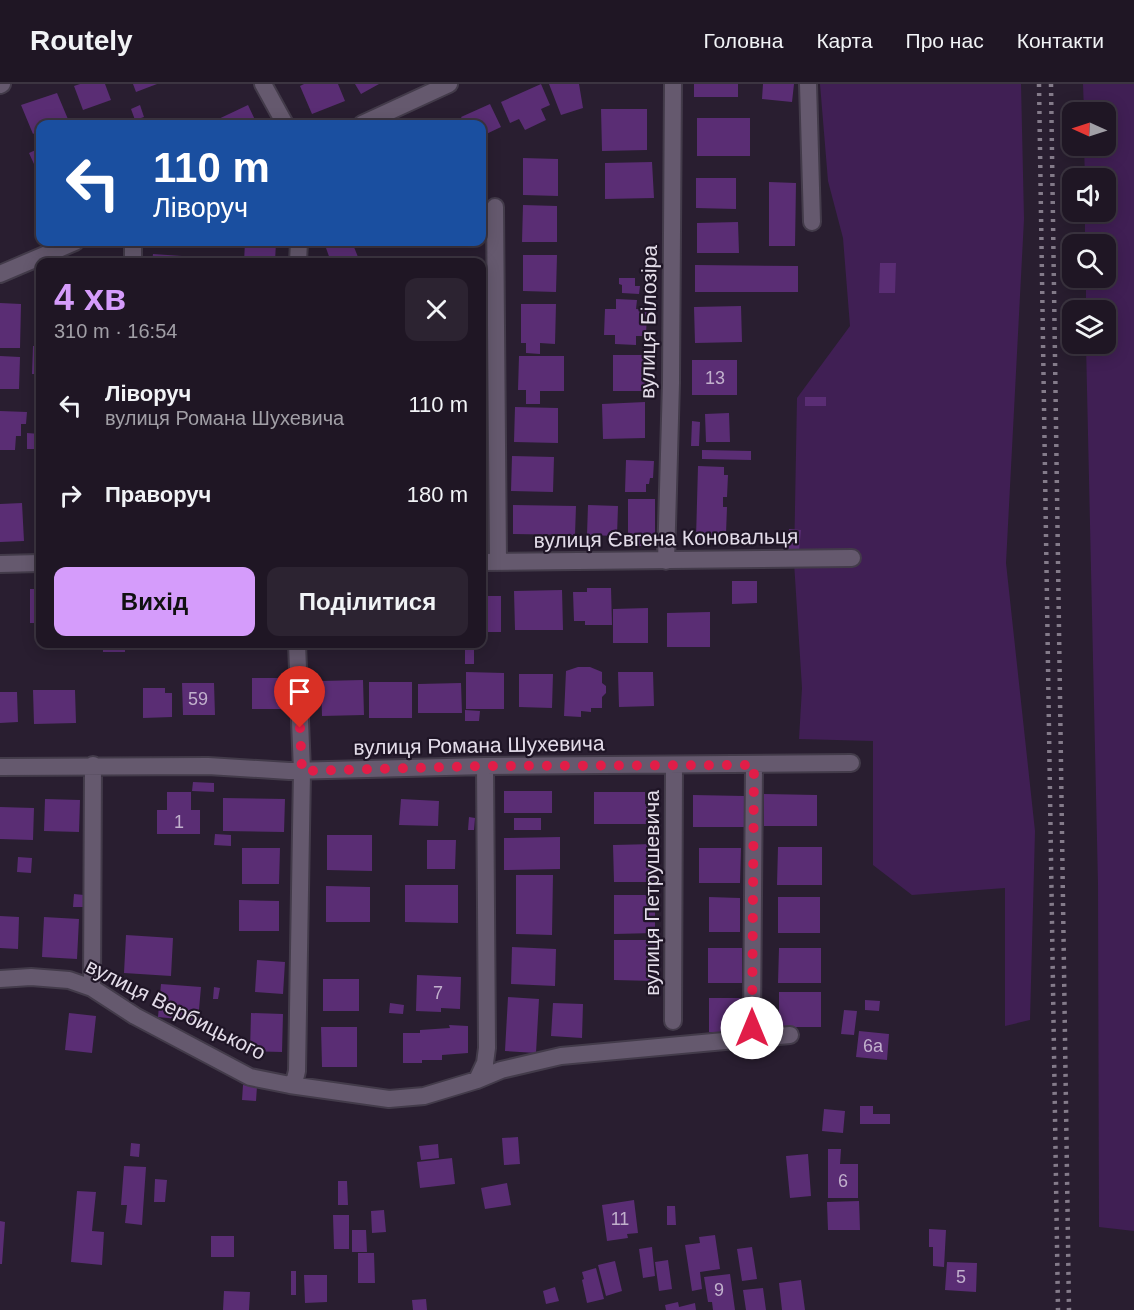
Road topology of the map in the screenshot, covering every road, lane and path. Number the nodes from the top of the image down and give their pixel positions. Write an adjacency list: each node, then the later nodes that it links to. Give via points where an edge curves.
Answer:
1 (263, 84): 5 (street)
2 (449, 84): 6 (street)
3 (672, 84): 14 (street, вулиця Білозіра)
4 (808, 84): 8 (street)
5 (283, 120)
6 (371, 120)
7 (495, 207): 15 (street)
8 (812, 222)
9 (66, 246): 10 (street)
10 (38, 258)
11 (36, 259): 12 (street)
12 (0, 274)
13 (852, 558): 14 (street, вулиця Євгена Коновальця)
14 (666, 561): 15 (street, вулиця Євгена Коновальця)
15 (490, 562)
16 (36, 563): 17 (street)
17 (0, 564)
18 (297, 648): 25 (street)
19 (851, 764): 21 (street, вулиця Романа Шухевича)
20 (93, 765): 24 (street, вулиця Романа Шухевича); 25 (street, вулиця Романа Шухевича, via 208,765); 27 (street)
21 (754, 765): 23 (street, вулиця Романа Шухевича); 29 (street)
22 (485, 766): 23 (street, вулиця Романа Шухевича); 25 (street, вулиця Романа Шухевича); 31 (street, via 487,1048)
23 (674, 766): 28 (street, вулиця Петрушевича)
24 (0, 767)
25 (302, 771): 32 (street, via 297,1071)
26 (0, 979): 27 (street, вулиця Вербицького, via 69,980)
27 (92, 988): 32 (street, вулиця Вербицького, via 135,1016 250,1077)
28 (674, 1021)
29 (752, 1028)
30 (790, 1035): 31 (street, вулиця Вербицького, via 561,1056 501,1070)
31 (477, 1080): 32 (street, вулиця Вербицького, via 424,1096 389,1099)
32 (290, 1085)

